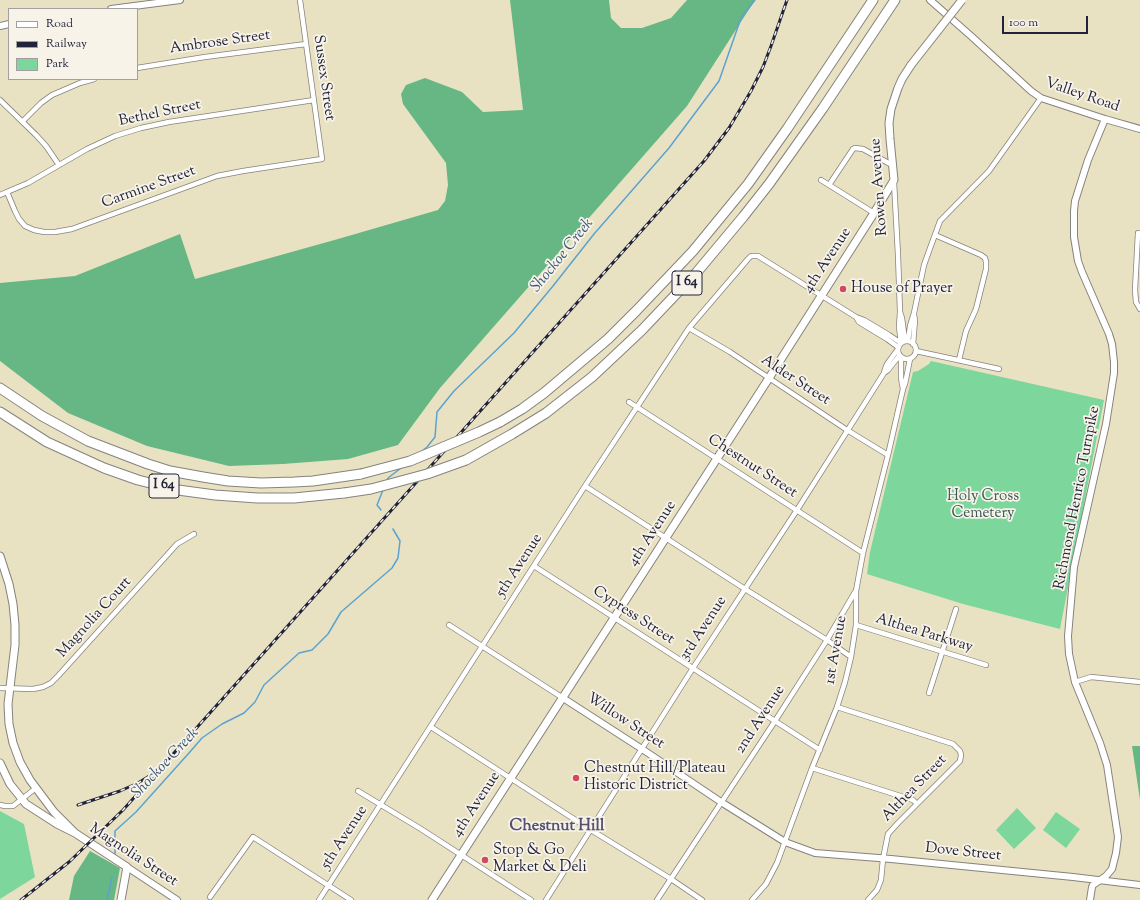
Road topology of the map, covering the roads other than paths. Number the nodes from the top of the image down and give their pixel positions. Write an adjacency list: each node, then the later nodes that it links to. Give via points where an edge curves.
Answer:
1 (180, 0): 7 (street)
2 (300, 0): 9 (street, Sussex Street)
3 (873, 0): 46 (highway, I 64, bridge, via 748,184 692,251 608,339 544,393 500,422 410,461 360,474 261,483 228,481 170,471 88,441)
4 (895, 0): 45 (highway, I 64, bridge, via 769,184 697,272 642,330 592,376 546,413 466,460 427,474 344,493 294,498 215,495 178,490 104,468 47,442)
5 (930, 0): 12 (street, Valley Road)
6 (962, 0): 20 (main road, Rowen Avenue, bridge, via 900,83 891,109)
7 (149, 2): 8 (street)
8 (116, 8)
9 (306, 44): 10 (street, Ambrose Street); 14 (street, Sussex Street)
10 (138, 68)
11 (90, 80): 16 (street, via 52,95)
12 (1041, 98): 15 (street, Valley Road); 28 (street, via 989,171 944,217)
13 (0, 100): 16 (street)
14 (314, 100): 18 (street, Sussex Street); 19 (street, Bethel Street, via 141,128 115,136)
15 (1105, 119): 17 (street, Valley Road); 69 (street, Richmond Henrico Turnpike, via 1088,160 1074,211 1074,237 1078,261 1105,324 1112,344 1114,362 1106,424 1074,567 1068,642)
16 (23, 121): 19 (street, via 46,146)
17 (1140, 129)
18 (322, 159): 24 (street, Carmine Street, via 217,176 72,229 55,232 34,230 25,226 14,211)
19 (58, 165): 24 (street, Bethel Street)
20 (892, 165): 22 (main road, Rowen Avenue); 23 (street, via 857,147 853,149)
21 (821, 180): 23 (street)
22 (894, 180): 26 (main road, 4th Avenue); 32 (street, Rowen Avenue, via 899,327)
23 (829, 185): 26 (street)
24 (7, 192): 25 (street, Bethel Street)
25 (0, 195)
26 (874, 213): 29 (main road, 4th Avenue)
27 (1139, 233): 30 (street, via 1135,290 1136,302)
28 (935, 235): 32 (street, via 924,265 914,313); 36 (street, via 979,254 986,262 976,309 966,331)
29 (821, 296): 31 (street, 5th Avenue, via 782,270 754,256 748,258); 32 (street, via 887,339); 39 (main road, 4th Avenue)
30 (1140, 309)
31 (689, 328): 39 (street, Alder Street); 44 (street, 5th Avenue)
32 (903, 344): 33 (street, via 915,347); 34 (street); 38 (street, 3rd Avenue, via 887,364)
33 (916, 351): 35 (street); 36 (street)
34 (900, 356): 35 (street); 38 (street, 3rd Avenue); 42 (street, 1st Avenue)
35 (910, 359): 42 (street, 1st Avenue)
36 (959, 360): 37 (street)
37 (999, 369)
38 (884, 373): 47 (street, 3rd Avenue)
39 (769, 378): 47 (street, Alder Street); 49 (main road, 4th Avenue)
40 (0, 382): 46 (highway)
41 (0, 388): 46 (highway, I 64)
42 (903, 389): 48 (street, 1st Avenue)
43 (629, 402): 44 (street, Chestnut Street)
44 (637, 407): 49 (street, Chestnut Street); 50 (street, 5th Avenue)
45 (0, 412)
46 (42, 416)
47 (847, 430): 48 (street, Alder Street); 51 (street, 3rd Avenue)
48 (888, 454): 54 (street, 1st Avenue)
49 (716, 459): 51 (street, Chestnut Street); 53 (main road, 4th Avenue)
50 (585, 486): 53 (street); 56 (street, 5th Avenue)
51 (797, 510): 54 (street, Chestnut Street); 57 (street, 3rd Avenue)
52 (194, 534): 72 (street, Magnolia Court, via 177,544 51,683 33,689)
53 (666, 538): 57 (street); 60 (main road, 4th Avenue)
54 (863, 553): 58 (street, 1st Avenue)
55 (0, 556): 72 (main road, Magnolia Street, via 14,609 15,645)
56 (534, 566): 60 (street, Cypress Street); 64 (street, 5th Avenue)
57 (744, 589): 63 (street); 68 (street, 3rd Avenue)
58 (856, 591): 62 (street, 1st Avenue); 63 (street, 2nd Avenue)
59 (956, 609): 65 (street)
60 (614, 618): 68 (street, Cypress Street); 74 (main road, 4th Avenue)
61 (449, 625): 64 (street, Willow Street)
62 (856, 625): 65 (street, Althea Parkway); 66 (street, 1st Avenue)
63 (827, 640): 66 (street); 76 (street, 2nd Avenue)
64 (482, 646): 74 (street, Willow Street); 77 (street, 5th Avenue)
65 (942, 651): 67 (street, Althea Parkway); 73 (street)
66 (851, 657): 75 (street, 1st Avenue)
67 (986, 665)
68 (693, 668): 76 (street, Cypress Street); 78 (street, 3rd Avenue)
69 (1075, 682): 70 (street, via 1091,678); 97 (street, Richmond Henrico Turnpike, via 1105,757 1116,821 1118,844 1112,869)
70 (1140, 682)
71 (0, 688): 72 (street, Magnolia Court)
72 (10, 689): 83 (main road, Magnolia Street, via 8,714 12,738 20,762)
73 (929, 693)
74 (563, 698): 78 (street, Willow Street); 82 (main road, 4th Avenue)
75 (837, 707): 79 (street, 1st Avenue); 87 (street, Althea Street, via 957,746 961,755 960,761)
76 (775, 721): 79 (street, Cypress Street); 86 (street, 2nd Avenue)
77 (431, 726): 82 (street); 89 (street, 5th Avenue)
78 (642, 749): 86 (street, Willow Street); 90 (street, 3rd Avenue)
79 (820, 750): 81 (street, 1st Avenue)
80 (0, 763): 85 (main road, Magnolia Street, via 10,784)
81 (812, 768): 87 (street, via 913,800); 92 (street, 1st Avenue)
82 (510, 778): 90 (street); 93 (main road, 4th Avenue)
83 (36, 788): 85 (street); 91 (main road, Magnolia Street, via 56,815)
84 (358, 791): 89 (street)
85 (22, 800): 88 (street, via 10,806); 91 (main road, Magnolia Street, via 31,808)
86 (721, 802): 92 (street, Willow Street); 96 (street, 2nd Avenue)
87 (917, 804): 94 (street, Althea Street, via 888,834)
88 (0, 805)
89 (380, 805): 93 (street); 99 (street, 5th Avenue)
90 (591, 830): 96 (street); 107 (street, 3rd Avenue)
91 (75, 833): 95 (main road, Magnolia Street)
92 (785, 842): 94 (street, Dove Street, via 815,853); 110 (street, 1st Avenue, via 766,884)
93 (460, 855): 105 (main road, 4th Avenue); 106 (street)
94 (883, 859): 97 (street, Dove Street); 111 (street, Althea Street, via 882,880)
95 (127, 867): 101 (main road); 102 (street, Magnolia Street)
96 (670, 879): 108 (street, 2nd Avenue); 109 (street)
97 (1100, 880): 98 (street, Dove Street); 112 (street, Richmond Henrico Turnpike, via 1092,887)
98 (1140, 885)
99 (328, 886): 100 (street, via 253,837); 103 (street, 5th Avenue); 104 (street)
100 (210, 897)
101 (121, 900)
102 (177, 900)
103 (319, 900)
104 (351, 900)
105 (432, 900)
106 (531, 900)
107 (546, 900)
108 (657, 900)
109 (702, 900)
110 (752, 900)
111 (868, 900)
112 (1090, 900)

